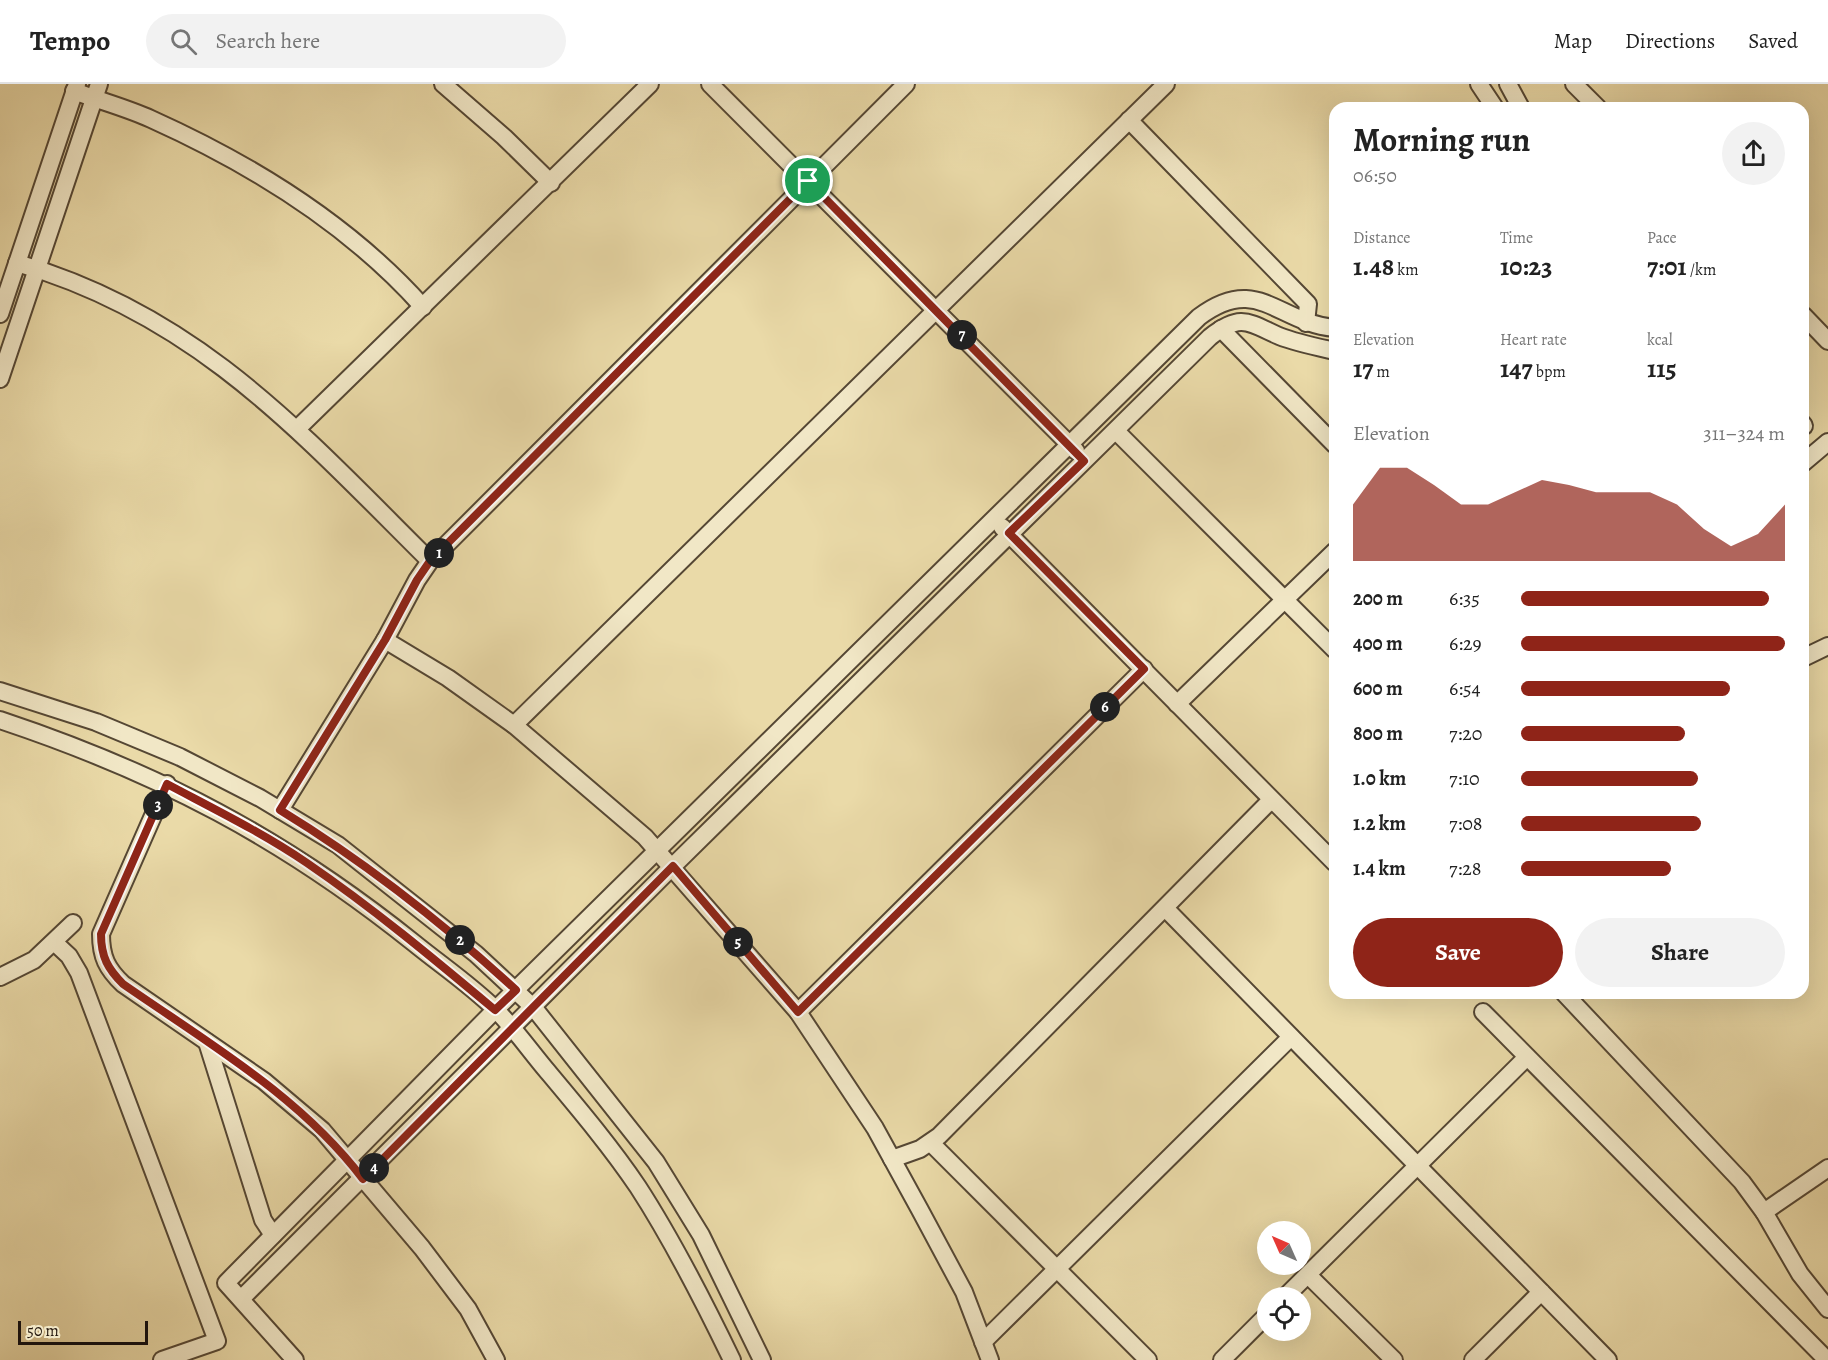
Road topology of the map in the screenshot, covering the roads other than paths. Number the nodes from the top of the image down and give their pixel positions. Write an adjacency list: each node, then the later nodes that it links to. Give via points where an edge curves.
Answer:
1 (443, 84): 16 (street)
2 (651, 84): 16 (street)
3 (710, 84): 15 (street)
4 (906, 84): 15 (street)
5 (1166, 84): 14 (street)
6 (1479, 84): 11 (street)
7 (1509, 84): 12 (street)
8 (1574, 84): 13 (street)
9 (75, 87): 10 (street); 17 (street)
10 (97, 91): 18 (street); 19 (street, via 205,145 286,192 348,237)
11 (1491, 102)
12 (1518, 102)
13 (1592, 102)
14 (1129, 120): 20 (street); 23 (street, via 1308,304)
15 (808, 181): 20 (street); 39 (street)
16 (551, 183): 19 (street)
17 (17, 263): 18 (street); 21 (street)
18 (38, 269): 28 (street); 29 (street, via 94,289 188,341)
19 (423, 307): 29 (street)
20 (935, 308): 33 (street); 49 (street)
21 (0, 314)
22 (1809, 321): 26 (street)
23 (1306, 323): 24 (street); 33 (street, via 1274,306 1241,297 1218,303 1199,317)
24 (1329, 327)
25 (1221, 329): 27 (street, via 1243,320 1280,336); 30 (street); 31 (street)
26 (1828, 341)
27 (1329, 349)
28 (0, 379)
29 (297, 429): 39 (street)
30 (1116, 431): 35 (street); 40 (street)
31 (1329, 438)
32 (1828, 442): 34 (street)
33 (1070, 445): 35 (street); 36 (street)
34 (1809, 458)
35 (1084, 461): 37 (street)
36 (993, 520): 37 (street); 53 (street)
37 (1009, 533): 45 (street); 55 (street)
38 (1329, 557): 40 (street)
39 (430, 561): 41 (street)
40 (1285, 600): 42 (street); 47 (street)
41 (385, 640): 49 (street); 52 (street)
42 (1329, 644)
43 (1828, 646): 44 (street)
44 (1809, 655)
45 (1144, 669): 47 (street); 64 (street)
46 (0, 691): 52 (street, via 96,722 180,757)
47 (1177, 705): 51 (street)
48 (0, 720): 50 (street, via 77,746)
49 (514, 725): 53 (street)
50 (167, 784): 63 (street, via 305,862 374,911); 68 (street, via 101,934 101,953 109,970 123,984)
51 (1271, 800): 54 (street); 56 (street)
52 (280, 810): 60 (street, via 338,845 400,892)
53 (658, 851): 55 (street); 60 (street)
54 (1329, 857)
55 (673, 866): 62 (street); 64 (street)
56 (1165, 908): 67 (street); 70 (street)
57 (73, 923): 58 (street)
58 (54, 942): 59 (street, via 34,960); 87 (street, via 79,973 218,1341)
59 (0, 977)
60 (516, 990): 62 (street); 63 (street)
61 (1570, 999): 76 (street, via 1742,1182)
62 (534, 1008): 66 (street); 91 (street, via 656,1162 701,1235)
63 (495, 1010): 66 (street); 71 (street)
64 (798, 1012): 72 (street)
65 (1483, 1012): 69 (street)
66 (513, 1030): 75 (street); 90 (street, via 638,1187)
67 (1291, 1037): 73 (street); 78 (street)
68 (207, 1042): 71 (street, via 264,1081 322,1130); 77 (street, via 263,1220)
69 (1527, 1057): 73 (street); 98 (street)
70 (931, 1143): 72 (street); 78 (street)
71 (348, 1159): 75 (street); 77 (street)
72 (892, 1159): 86 (street, via 964,1292)
73 (1417, 1165): 79 (street); 82 (street)
74 (1828, 1168): 76 (street)
75 (363, 1179): 83 (street); 89 (street, via 468,1309)
76 (1764, 1212): 84 (street, via 1800,1274)
77 (273, 1235): 83 (street, via 226,1283)
78 (1057, 1266): 86 (street); 93 (street)
79 (1311, 1272)
80 (1308, 1275): 81 (street); 95 (street)
81 (1295, 1287)
82 (1541, 1292): 96 (street); 97 (street)
83 (241, 1299): 88 (street)
84 (1828, 1309)
85 (1257, 1325): 94 (street)
86 (983, 1342): 92 (street)
87 (162, 1360)
88 (295, 1360)
89 (496, 1360)
90 (732, 1360)
91 (762, 1360)
92 (990, 1360)
93 (1148, 1360)
94 (1222, 1360)
95 (1394, 1360)
96 (1473, 1360)
97 (1608, 1360)
98 (1827, 1360)

